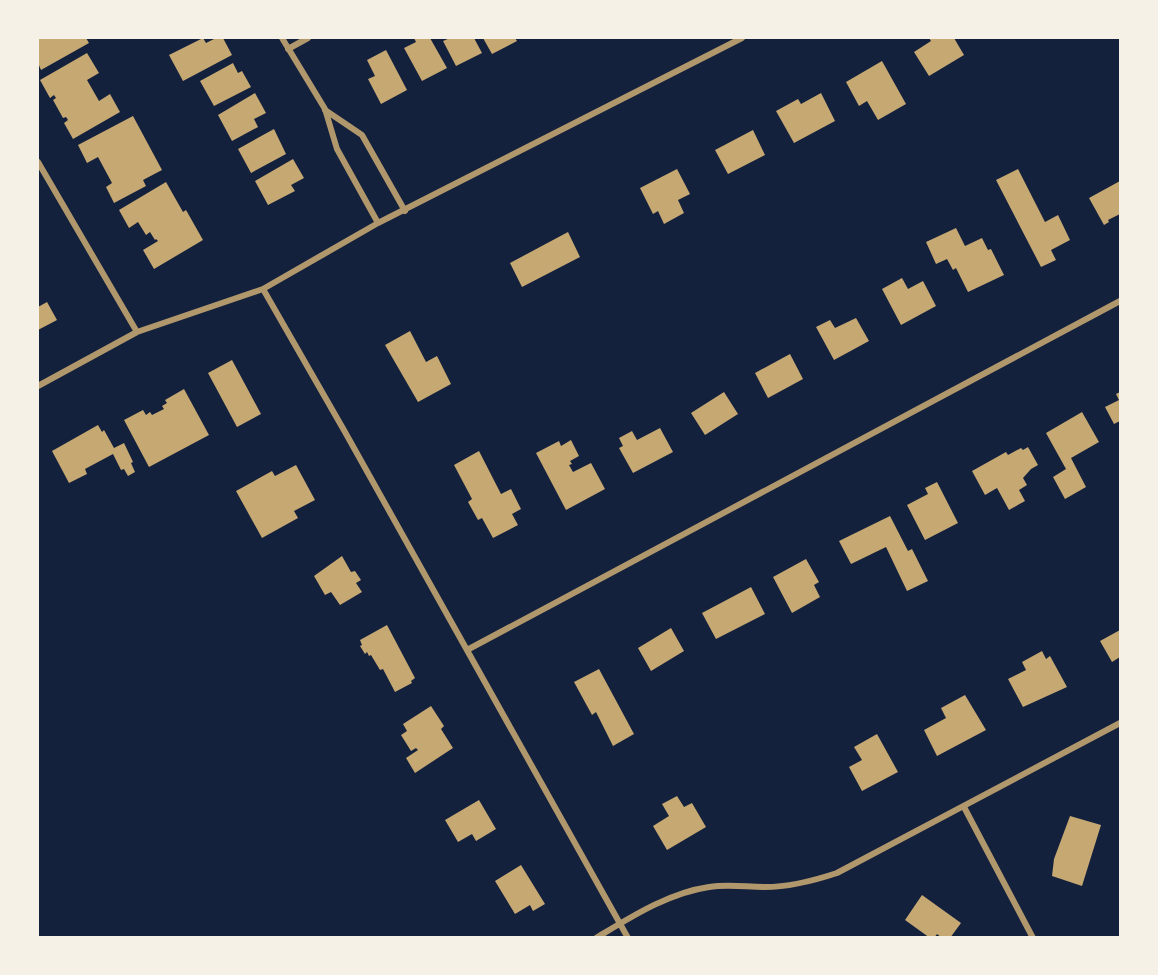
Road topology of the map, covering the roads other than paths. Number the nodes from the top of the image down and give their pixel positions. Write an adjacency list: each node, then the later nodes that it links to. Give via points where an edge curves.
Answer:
1 (282, 38): 4 (street)
2 (308, 38): 4 (street)
3 (742, 38): 7 (street)
4 (288, 49): 5 (street)
5 (325, 109): 7 (street, via 362,135); 8 (street, via 337,149)
6 (38, 162): 11 (street)
7 (405, 211): 8 (street)
8 (378, 224): 9 (street)
9 (263, 289): 11 (street); 13 (street)
10 (1120, 301): 13 (street)
11 (137, 332): 12 (street)
12 (38, 387)
13 (467, 650): 16 (street)
14 (1120, 723): 15 (street)
15 (964, 807): 16 (street, via 846,869 819,879 791,885 695,889); 19 (street)
16 (620, 923): 17 (street); 18 (street)
17 (596, 938)
18 (628, 938)
19 (1033, 938)

